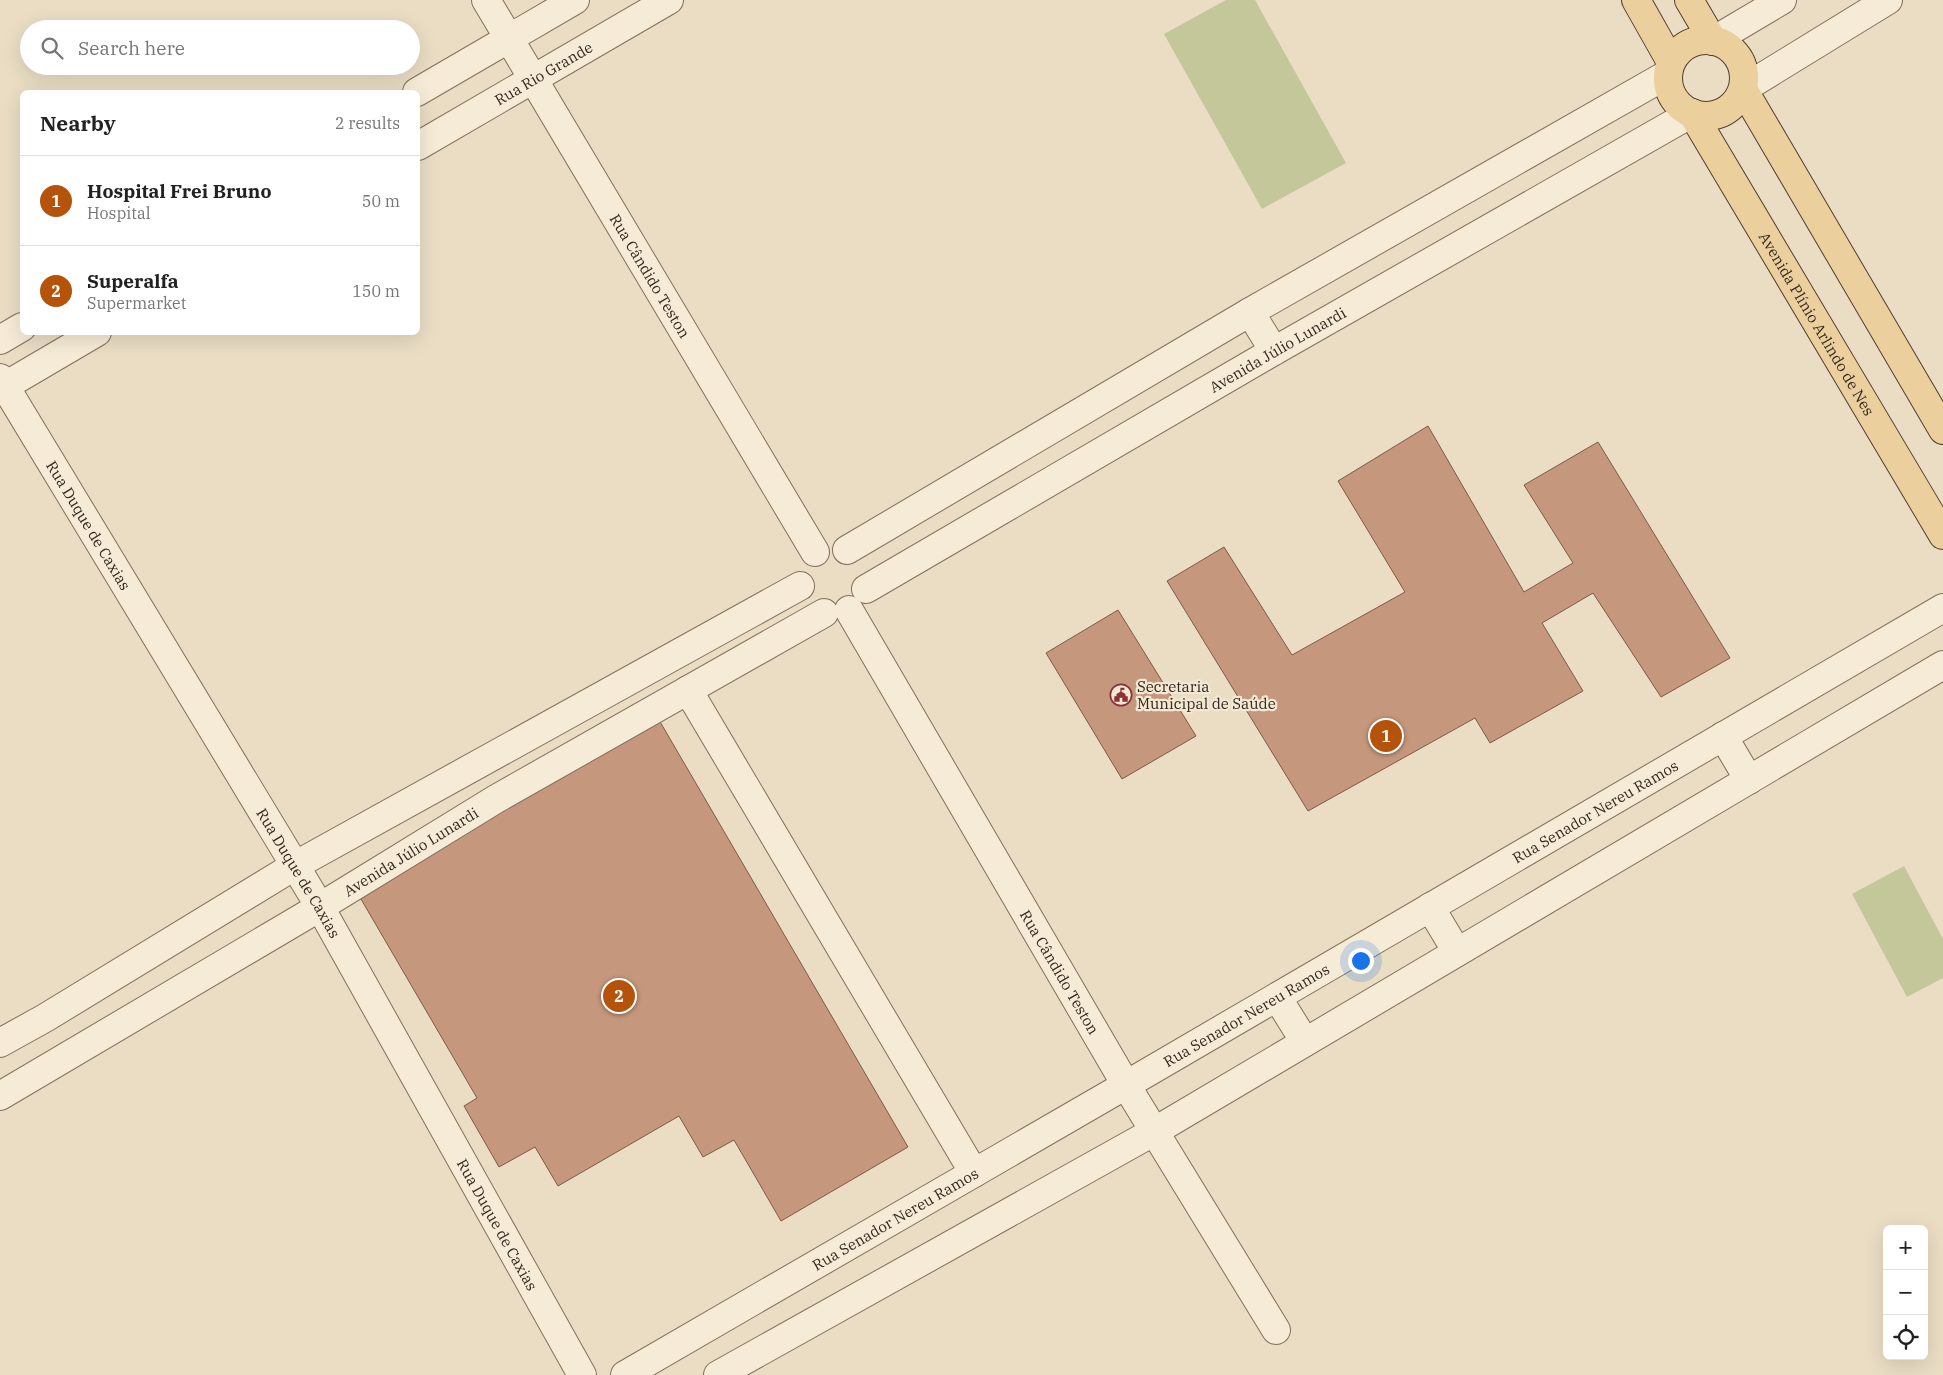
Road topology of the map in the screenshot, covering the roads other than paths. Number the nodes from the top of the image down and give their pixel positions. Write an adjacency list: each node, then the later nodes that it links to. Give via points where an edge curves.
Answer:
1 (486, 0): 8 (street, Rua Cândido Teston)
2 (575, 0): 8 (street)
3 (669, 0): 11 (street, Rua Rio Grande)
4 (1636, 0): 10 (main road)
5 (1689, 0): 9 (main road)
6 (1782, 0): 9 (street)
7 (1888, 0): 12 (street)
8 (508, 38): 11 (street, Rua Cândido Teston); 13 (street)
9 (1713, 41): 10 (main road, via 1688,44); 12 (main road, via 1734,53 1743,70)
10 (1670, 68): 14 (main road, via 1669,86 1673,98); 16 (street)
11 (534, 78): 15 (street, Rua Rio Grande); 25 (street, Rua Cândido Teston)
12 (1743, 89): 14 (main road, via 1728,109 1704,116); 22 (main road)
13 (420, 90)
14 (1692, 113): 20 (street, Avenida Júlio Lunardi); 23 (main road, Avenida Plínio Arlindo de Nes)
15 (420, 145)
16 (1250, 312): 20 (street); 24 (street)
17 (20, 328): 19 (street)
18 (92, 335): 21 (street)
19 (0, 340)
20 (1274, 351): 27 (street, Avenida Júlio Lunardi)
21 (2, 384): 36 (street, Rua Duque de Caxias)
22 (1943, 430)
23 (1943, 535)
24 (847, 550): 25 (street, via 832,547); 27 (street, via 864,566)
25 (815, 552): 26 (street, via 803,565)
26 (800, 586): 29 (street, via 810,606); 32 (street)
27 (866, 589): 29 (street, via 860,602)
28 (1943, 608): 33 (street, Rua Senador Nereu Ramos)
29 (837, 612): 31 (street, Avenida Júlio Lunardi); 45 (street, Rua Cândido Teston)
30 (1943, 666): 34 (street)
31 (688, 690): 35 (street, Avenida Júlio Lunardi); 48 (street)
32 (546, 726): 35 (street, via 531,760 501,789); 36 (street)
33 (1723, 736): 34 (street); 38 (street, Rua Senador Nereu Ramos)
34 (1749, 780): 39 (street)
35 (499, 805): 37 (street, Avenida Júlio Lunardi)
36 (296, 865): 37 (street, Rua Duque de Caxias); 41 (street)
37 (320, 907): 44 (street, Avenida Júlio Lunardi); 50 (street, Rua Duque de Caxias)
38 (1430, 907): 39 (street); 40 (street, Rua Senador Nereu Ramos)
39 (1457, 952): 42 (street)
40 (1277, 997): 42 (street); 45 (street, Rua Senador Nereu Ramos)
41 (46, 1018): 43 (street); 44 (street)
42 (1305, 1042): 47 (street)
43 (0, 1043)
44 (67, 1056): 46 (street, Avenida Júlio Lunardi)
45 (1126, 1085): 47 (street, Rua Cândido Teston); 48 (street, Rua Senador Nereu Ramos)
46 (0, 1096)
47 (1155, 1131): 49 (street, Rua Cândido Teston); 52 (street)
48 (974, 1173): 51 (street, Rua Senador Nereu Ramos)
49 (1276, 1330)
50 (582, 1375)
51 (625, 1375)
52 (718, 1375)

